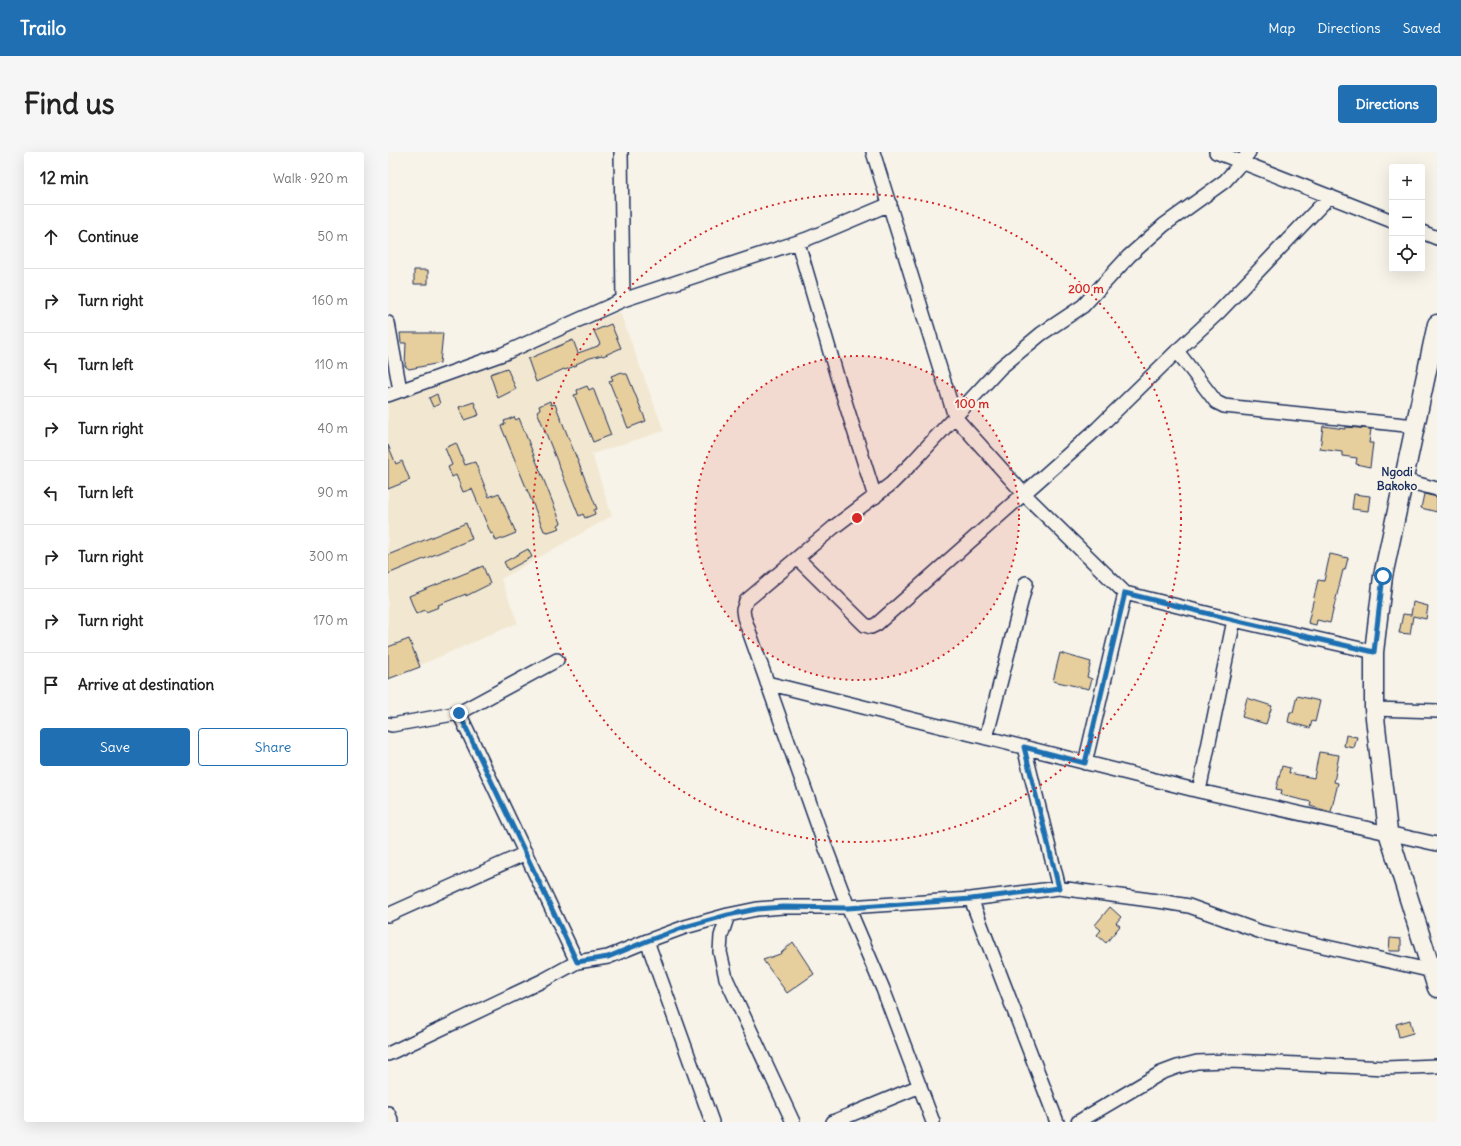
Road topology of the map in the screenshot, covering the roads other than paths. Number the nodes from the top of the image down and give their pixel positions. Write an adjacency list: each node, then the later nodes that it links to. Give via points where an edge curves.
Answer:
1 (621, 152): 11 (street)
2 (873, 152): 6 (street)
3 (1216, 152): 4 (street)
4 (1246, 157): 5 (street); 16 (street, via 1225,181 1164,225 1129,256 1083,306 1041,334 1000,368)
5 (1330, 196): 7 (street); 14 (street, via 1219,312)
6 (890, 204): 10 (street); 16 (street)
7 (1389, 220)
8 (1425, 233): 9 (street)
9 (1437, 238)
10 (798, 243): 11 (street); 21 (street)
11 (622, 300): 15 (street, via 503,354)
12 (388, 324): 15 (street)
13 (1437, 324): 17 (main road)
14 (1177, 351): 17 (street, via 1216,402 1224,406); 20 (street, via 1098,428)
15 (394, 393)
16 (955, 416): 20 (street); 21 (street, via 913,462)
17 (1415, 426): 18 (main road)
18 (1403, 480): 19 (street); 26 (main road, via 1383,576)
19 (1437, 489)
20 (1024, 494): 22 (street, via 871,627 865,626); 24 (street)
21 (875, 497): 22 (street)
22 (797, 558): 28 (street, via 744,605 744,616)
23 (1026, 583): 33 (street)
24 (1125, 593): 25 (street); 35 (street)
25 (1234, 620): 26 (street); 36 (street)
26 (1374, 652): 29 (main road)
27 (556, 660): 31 (street)
28 (768, 683): 33 (street); 42 (street)
29 (1374, 709): 30 (street); 37 (main road)
30 (1437, 711)
31 (459, 713): 32 (street); 39 (street)
32 (388, 724)
33 (986, 738): 34 (street)
34 (1024, 747): 35 (street); 40 (street)
35 (1085, 763): 36 (street)
36 (1198, 791): 37 (street)
37 (1388, 832): 38 (street); 47 (main road)
38 (1437, 844)
39 (526, 853): 43 (street); 46 (street)
40 (1059, 888): 41 (street); 47 (street, via 1189,906 1260,932)
41 (971, 899): 42 (street); 58 (street)
42 (848, 908): 44 (street, via 783,907); 51 (street, via 884,989)
43 (388, 915)
44 (728, 915): 45 (street); 55 (street, via 721,936 720,952 726,978)
45 (647, 941): 46 (street, via 608,957); 54 (street)
46 (577, 962): 49 (street)
47 (1434, 971): 48 (main road)
48 (1437, 988)
49 (388, 1054)
50 (1437, 1066): 59 (street, via 1386,1068 1230,1061 1197,1062 1161,1073)
51 (920, 1086): 56 (street); 57 (street)
52 (388, 1112): 53 (street)
53 (392, 1122)
54 (712, 1122)
55 (793, 1122)
56 (833, 1122)
57 (933, 1122)
58 (1057, 1122)
59 (1078, 1122)

